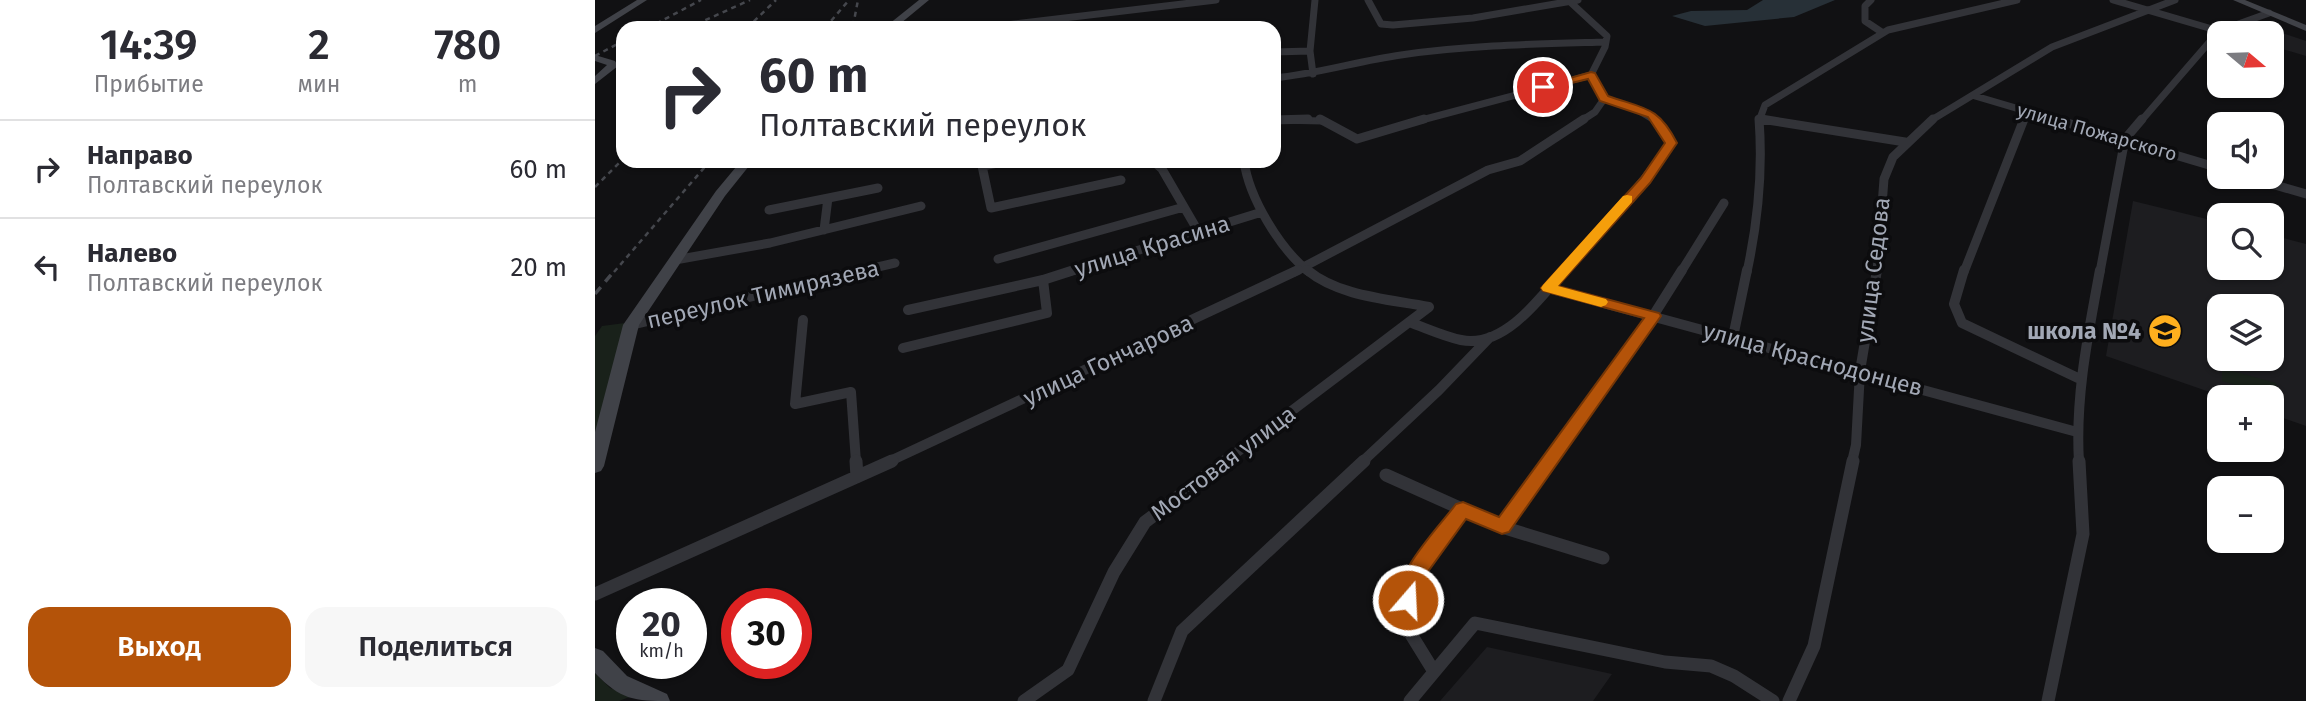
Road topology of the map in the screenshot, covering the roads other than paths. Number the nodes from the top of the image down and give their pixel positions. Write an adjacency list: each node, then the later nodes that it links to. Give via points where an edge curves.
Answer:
1 (643, 0): 20 (main road)
2 (925, 0): 15 (main road)
3 (1216, 0): 14 (street)
4 (1315, 0): 24 (street)
5 (1369, 0): 6 (street, via 1381,24 1393,25 1473,18)
6 (1572, 0): 22 (street, via 1607,36)
7 (1871, 0): 21 (street, via 1865,6 1865,21)
8 (2017, 0): 21 (street)
9 (2113, 0): 12 (street)
10 (2175, 0): 12 (street, улица Седова)
11 (2237, 0): 13 (main road)
12 (2150, 11): 18 (street); 31 (street, улица Седова, via 2052,47)
13 (2269, 13): 17 (street); 19 (main road)
14 (1042, 20): 16 (street)
15 (898, 21)
16 (1034, 21)
17 (2247, 21)
18 (2207, 27)
19 (2306, 28)
20 (595, 30)
21 (1883, 33): 34 (street, via 1765,105)
22 (1606, 42): 27 (street, via 1464,47 1398,55); 28 (street)
23 (2207, 46): 36 (street)
24 (1310, 51): 25 (street); 27 (street)
25 (1281, 52)
26 (595, 58): 30 (main road, via 613,66)
27 (1313, 74): 29 (street)
28 (1591, 75): 32 (street); 35 (street, via 1357,139 1320,118)
29 (1281, 77)
30 (595, 81)
31 (1975, 96): 33 (street, улица Пожарского); 37 (street, улица Седова, via 1928,122)
32 (1604, 99): 58 (street, улица Гончарова, via 1595,111 1520,161 1488,170); 60 (street, via 1652,114 1671,143 1646,180)
33 (2027, 112): 36 (street, улица Пожарского); 70 (street, via 1954,304 1962,323)
34 (1759, 119): 37 (street); 67 (street, via 1758,220)
35 (1281, 120)
36 (2125, 139): 38 (street, улица Пожарского); 70 (street)
37 (1905, 142): 69 (street, улица Седова, via 1884,179 1879,258)
38 (2207, 164)
39 (741, 168): 56 (main road)
40 (983, 168): 43 (street, via 991,208)
41 (1161, 168): 50 (street)
42 (1245, 168): 52 (street)
43 (1121, 180)
44 (878, 188): 47 (street)
45 (2284, 188): 46 (street)
46 (2306, 194)
47 (828, 198): 51 (street); 53 (street)
48 (1724, 203): 62 (street)
49 (921, 206): 53 (street)
50 (1184, 207): 54 (street); 55 (street)
51 (769, 210)
52 (1262, 212): 54 (street, улица Красина); 58 (street)
53 (824, 230): 56 (street)
54 (1199, 231): 59 (street, улица Красина)
55 (998, 259)
56 (675, 260): 65 (main road)
57 (895, 263): 65 (street, переулок Тимирязева)
58 (1303, 268): 64 (street, Мостовая улица, via 1344,289 1429,307); 74 (street, улица Гончарова)
59 (1043, 280): 61 (street, улица Красина); 68 (street, улица Красина, via 1047,313)
60 (1548, 288): 62 (street, улица Краснодонцев); 66 (street, via 1524,318)
61 (908, 310)
62 (1653, 316): 67 (street, улица Краснодонцев); 76 (street)
63 (803, 320): 74 (street, via 795,404 851,392)
64 (1409, 322): 66 (street, via 1463,341); 82 (street, Мостовая улица, via 1145,522 1114,572 1068,670)
65 (631, 325): 72 (main road)
66 (1490, 337): 83 (street, via 1182,631)
67 (1733, 337): 69 (street, улица Краснодонцев)
68 (903, 348)
69 (1860, 371): 71 (street, улица Краснодонцев); 86 (street, улица Седова, via 1856,444 1814,646)
70 (2080, 379): 71 (street)
71 (2077, 432): 87 (street, via 2083,534)
72 (595, 466)
73 (1386, 475): 75 (street)
74 (857, 477): 78 (street, улица Гончарова)
75 (1463, 509): 76 (street); 80 (street, via 1412,577 1404,623)
76 (1502, 527): 77 (street)
77 (1603, 558)
78 (595, 594)
79 (595, 658): 81 (main road, via 619,683)
80 (1433, 670): 84 (street); 85 (street, via 1475,623 1665,662 1696,661 1720,667)
81 (659, 701)
82 (1024, 701)
83 (1154, 701)
84 (1409, 701)
85 (1773, 701)
86 (1789, 701)
87 (2047, 701)

